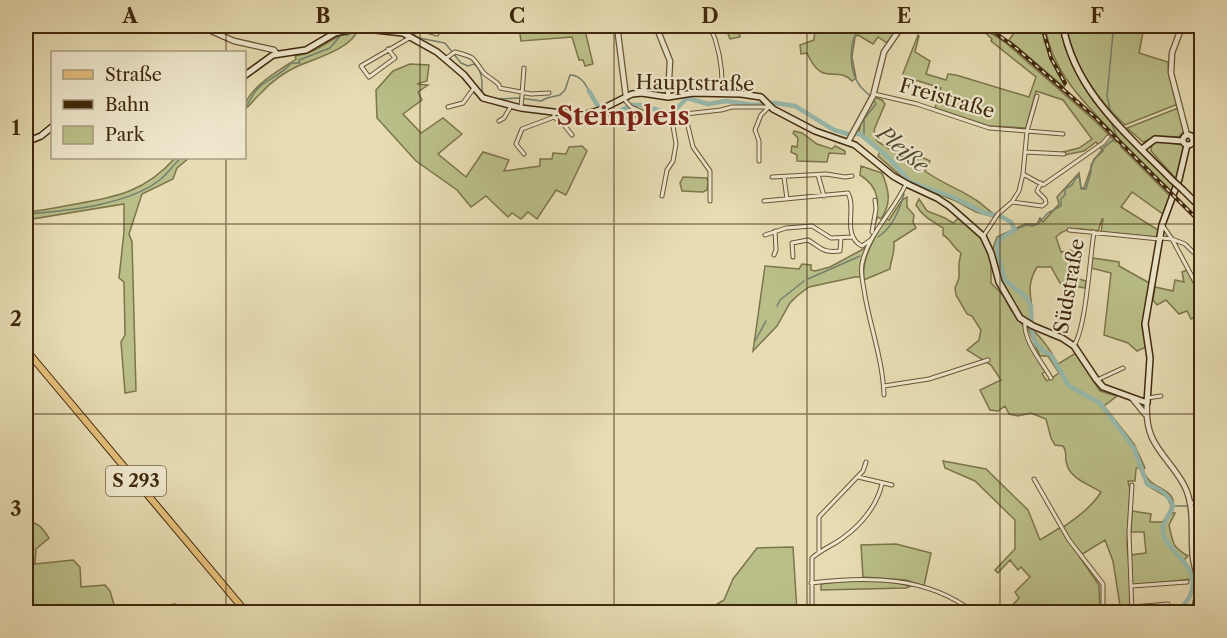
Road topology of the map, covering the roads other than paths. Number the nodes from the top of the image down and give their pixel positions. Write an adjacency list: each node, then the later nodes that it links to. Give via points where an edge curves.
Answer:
1 (200, 26): 13 (street)
2 (410, 26): 10 (street)
3 (617, 26): 20 (street)
4 (656, 26): 24 (street, via 670,61)
5 (710, 26): 19 (street, via 720,56)
6 (902, 26): 21 (street, via 882,58)
7 (1063, 26): 46 (main road, via 1075,66 1092,95)
8 (1184, 26): 9 (street); 41 (street, via 1172,53 1171,73)
9 (1196, 26)
10 (437, 34)
11 (411, 37): 12 (street); 13 (main road, Hauptstraße, via 398,29 347,28 306,50); 14 (main road, Hauptstraße)
12 (388, 49): 12 (street, via 361,66 369,77 395,58)
13 (277, 54): 16 (main road)
14 (445, 59): 17 (main road, Hauptstraße); 23 (street, via 453,54 474,59 500,88)
15 (524, 68): 23 (street)
16 (246, 75)
17 (475, 87): 26 (main road, Hauptstraße, via 486,99); 27 (street, via 463,103)
18 (549, 93): 23 (street)
19 (722, 94): 24 (main road, Hauptstraße); 25 (main road, Hauptstraße, via 754,95)
20 (625, 96): 24 (main road, Hauptstraße, via 642,93); 29 (street, via 629,106); 31 (main road, Hauptstraße, via 601,110)
21 (873, 96): 37 (street, Freistraße, via 916,104 989,128); 42 (street)
22 (1037, 96): 37 (street)
23 (522, 97): 28 (street)
24 (668, 97)
25 (769, 104): 30 (street); 42 (main road, Hauptstraße, via 824,136); 51 (street, via 755,130)
26 (511, 106): 28 (main road, Hauptstraße); 33 (street)
27 (448, 107)
28 (521, 108): 31 (main road, Hauptstraße)
29 (640, 111): 32 (street, via 663,121); 34 (street)
30 (685, 114): 32 (street); 63 (street, via 693,147 710,171)
31 (554, 115): 39 (street); 48 (street, via 522,129 516,144)
32 (672, 120): 59 (street, via 676,144)
33 (499, 121)
34 (625, 122)
35 (1202, 122): 41 (main road, via 1196,135)
36 (51, 128): 43 (main road)
37 (1027, 131): 38 (street, Freistraße); 47 (street)
38 (1063, 134)
39 (572, 135)
40 (1108, 137): 57 (street, via 1050,181)
41 (1190, 137): 45 (main road, via 1192,143)
42 (849, 140): 58 (main road, Hauptstraße)
43 (26, 142)
44 (1149, 143): 45 (main road, via 1159,138); 46 (main road); 50 (main road)
45 (1185, 143): 67 (main road, via 1179,179)
46 (1140, 147): 50 (main road)
47 (1025, 152): 49 (street); 53 (street)
48 (524, 154)
49 (1064, 154)
50 (1150, 157): 66 (main road, bridge)
51 (759, 161)
52 (818, 174): 54 (street); 56 (street); 60 (street)
53 (1023, 174): 57 (street); 65 (street)
54 (852, 176)
55 (772, 177): 56 (street)
56 (784, 177): 61 (street)
57 (1041, 183): 65 (street, via 1037,191 1046,199 1042,206)
58 (906, 184): 70 (street, via 899,200); 73 (main road, Hauptstraße, via 943,202)
59 (662, 196)
60 (824, 196): 61 (street); 74 (street, via 845,192 850,195)
61 (787, 199): 64 (street)
62 (875, 200): 70 (street)
63 (710, 201)
64 (764, 201)
65 (1012, 202): 73 (street)
66 (1202, 209)
67 (1162, 225): 77 (main road); 78 (street)
68 (1069, 230): 71 (street, Südstraße)
69 (775, 231): 72 (street); 75 (street, via 812,226 827,237); 80 (street)
70 (873, 232): 76 (street)
71 (1094, 232): 77 (street, Südstraße); 84 (street, Südstraße)
72 (765, 235)
73 (983, 236): 83 (main road, Hauptstraße, via 999,282 1016,313)
74 (853, 237): 75 (street); 76 (street, via 862,246)
75 (841, 238): 81 (street, via 840,251 829,252 808,240 796,241 792,243)
76 (874, 238): 90 (street, via 864,257 862,274)
77 (1159, 239): 78 (street, Südstraße); 94 (main road, via 1145,324 1150,358)
78 (1172, 239): 79 (street); 82 (street)
79 (1193, 252)
80 (774, 255)
81 (793, 257)
82 (1202, 295)
83 (1029, 324): 84 (main road); 88 (street, via 1024,328)
84 (1074, 346): 89 (main road)
85 (26, 350): 115 (main road, S 293)
86 (988, 360): 90 (street, via 929,379)
87 (1123, 368): 89 (street)
88 (1051, 378)
89 (1097, 380): 93 (main road)
90 (884, 386): 91 (street)
91 (884, 395)
92 (1161, 396): 94 (street)
93 (1131, 397): 94 (main road); 95 (street)
94 (1147, 400): 95 (street)
95 (1146, 417): 103 (street, via 1154,443 1184,485)
96 (866, 462): 97 (street)
97 (858, 477): 99 (street); 108 (street, via 819,517)
98 (1034, 479): 118 (street, via 1069,540 1103,584)
99 (882, 484): 101 (street); 108 (street, via 878,501 863,518 844,538)
100 (1132, 484): 112 (street)
101 (892, 485)
102 (1202, 502): 103 (street)
103 (1190, 505): 105 (street)
104 (1202, 516): 105 (street)
105 (1193, 518): 107 (street)
106 (1202, 546): 107 (street)
107 (1193, 547): 109 (street, via 1193,562)
108 (819, 552): 111 (street, via 811,560)
109 (1200, 581): 120 (street)
110 (1187, 582): 112 (street)
111 (812, 583): 116 (street); 117 (street, via 860,578 895,580 939,594)
112 (1132, 586): 114 (street)
113 (1168, 604): 114 (street)
114 (1132, 607): 119 (street)
115 (246, 612)
116 (812, 612)
117 (973, 612)
118 (1103, 612)
119 (1132, 612)
120 (1193, 612)

